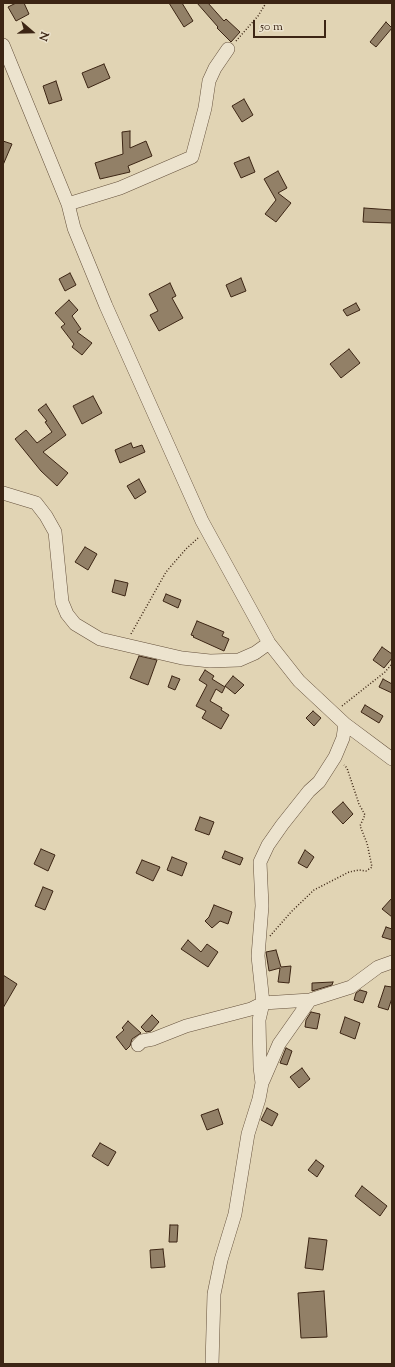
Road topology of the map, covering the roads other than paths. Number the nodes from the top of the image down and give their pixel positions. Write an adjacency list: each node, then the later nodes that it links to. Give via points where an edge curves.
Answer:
1 (3, 45): 3 (street)
2 (228, 49): 3 (street, via 209,81 192,158 120,188)
3 (68, 204): 5 (street, via 74,228 106,306 207,531)
4 (3, 493): 5 (street, via 36,503 55,532 62,602 67,614 75,624 100,639 182,658 210,661 239,660)
5 (269, 643): 6 (street, via 299,680)
6 (345, 724): 7 (street); 10 (street, via 343,738 335,757 319,782 282,825 261,857 262,906 258,944)
7 (392, 759)
8 (392, 962): 9 (street, via 378,966 351,987)
9 (310, 1000): 10 (street); 12 (street, via 279,1044)
10 (263, 1003): 11 (street, via 252,1009 186,1026 142,1041); 12 (street, via 259,1020)
11 (138, 1045)
12 (262, 1083): 13 (street, via 260,1099 248,1134 235,1214 214,1294)
13 (212, 1364)

